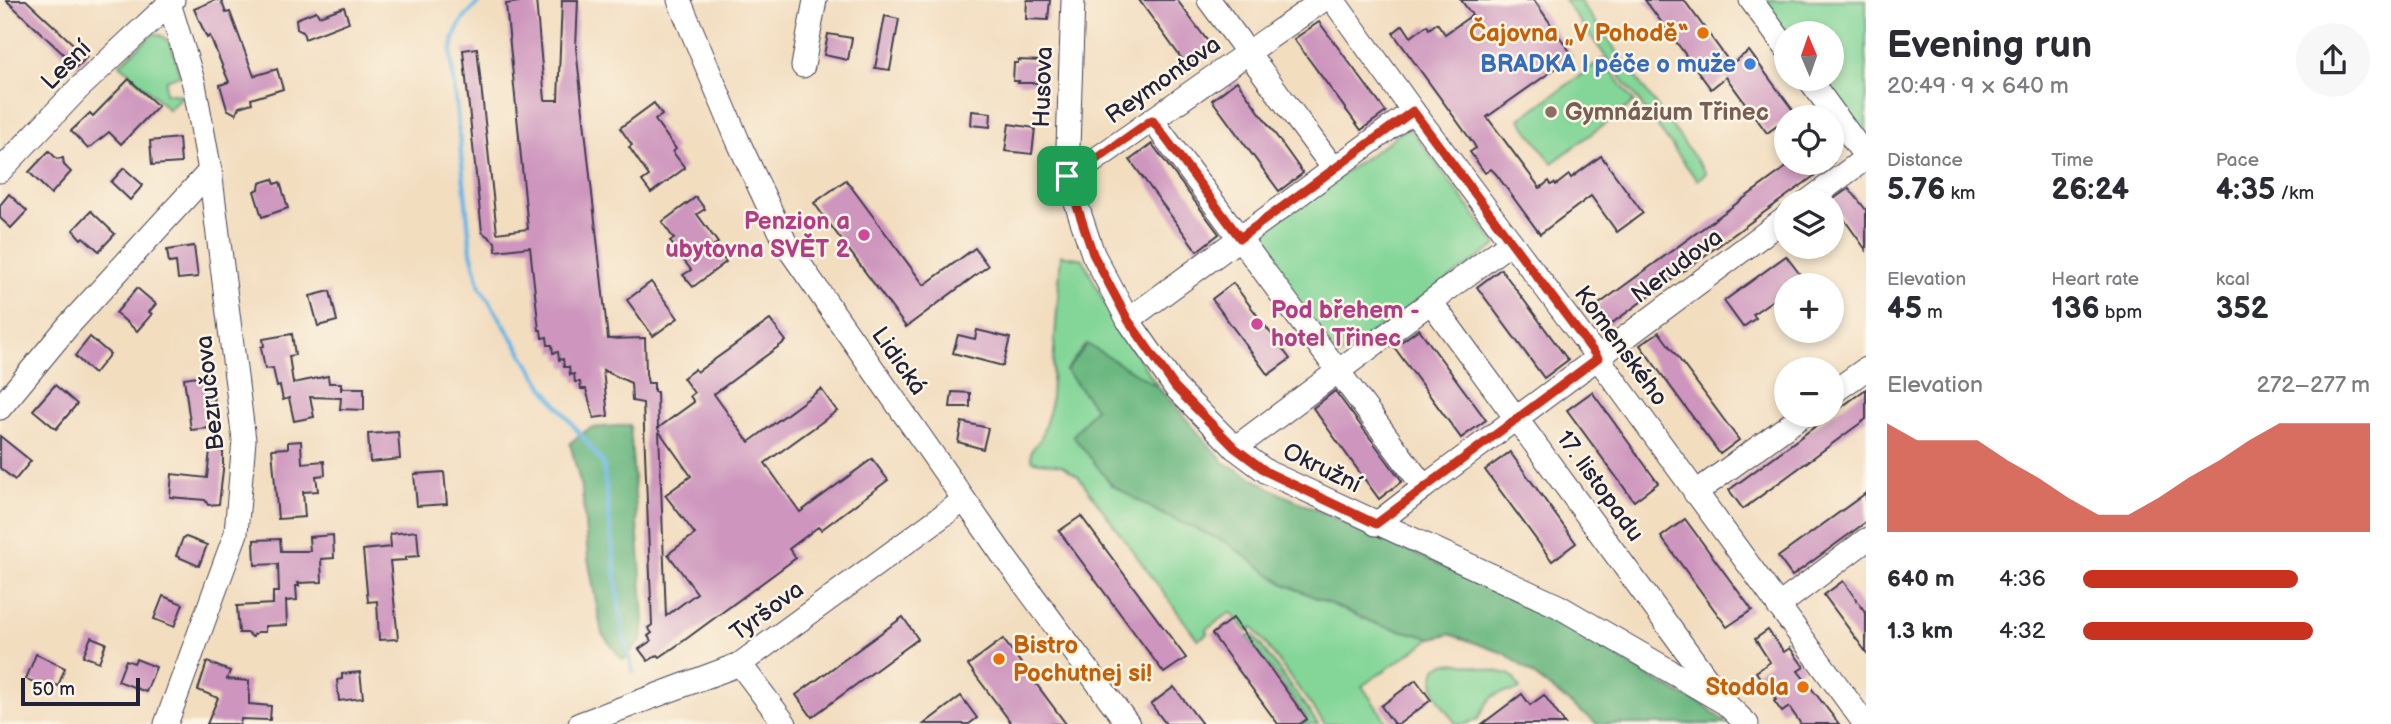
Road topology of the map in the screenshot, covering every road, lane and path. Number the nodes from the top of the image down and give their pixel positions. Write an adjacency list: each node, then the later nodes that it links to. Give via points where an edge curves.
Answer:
1 (678, 0): 36 (street, Lidická, via 787,246)
2 (816, 0): 11 (street)
3 (1073, 0): 19 (street, Husova)
4 (1209, 0): 10 (street)
5 (1323, 0): 10 (street, Reymontova)
6 (1333, 0): 13 (street, Komenského)
7 (1751, 0): 9 (street)
8 (170, 1): 17 (street, Lesní); 18 (street, Bezručova, via 194,84)
9 (1774, 31)
10 (1248, 52): 14 (street, Reymontova); 16 (street)
11 (803, 66)
12 (1818, 91): 15 (street)
13 (1413, 111): 16 (street); 23 (street, Komenského)
14 (1152, 120): 19 (street, Reymontova); 22 (street)
15 (1866, 158): 20 (street)
16 (1334, 169): 22 (street)
17 (0, 171)
18 (210, 171): 30 (street); 42 (street, Bezručova, via 244,440 236,533)
19 (1067, 176): 25 (street, Okružní, via 1093,254)
20 (1824, 189)
21 (1774, 227): 26 (street, Nerudova)
22 (1240, 238): 25 (street); 28 (street)
23 (1511, 242): 24 (street); 26 (street, Komenského)
24 (1431, 302): 28 (street); 31 (street, 17. listopadu)
25 (1128, 320): 33 (street, Okružní, via 1175,387)
26 (1598, 358): 31 (street, Nerudova); 35 (street, Komenského)
27 (1866, 369): 29 (street)
28 (1338, 371): 33 (street); 34 (street)
29 (1844, 385)
30 (0, 408)
31 (1518, 418): 34 (street, Nerudova); 41 (street, 17. listopadu)
32 (1786, 427): 35 (street)
33 (1235, 448): 37 (street, Okružní, via 1267,472)
34 (1424, 487): 37 (street, Nerudova)
35 (1695, 493): 39 (street, Komenského)
36 (964, 500): 40 (street, Tyršova); 45 (street, Lidická)
37 (1376, 524): 41 (street, Okružní, via 1558,606)
38 (1866, 540): 39 (street)
39 (1778, 606): 47 (street, Komenského)
40 (740, 664): 43 (street, Tyršova); 44 (street)
41 (1725, 703): 46 (street, Okružní)
42 (166, 724)
43 (580, 724)
44 (785, 724)
45 (1128, 724)
46 (1747, 724)
47 (1865, 724)

